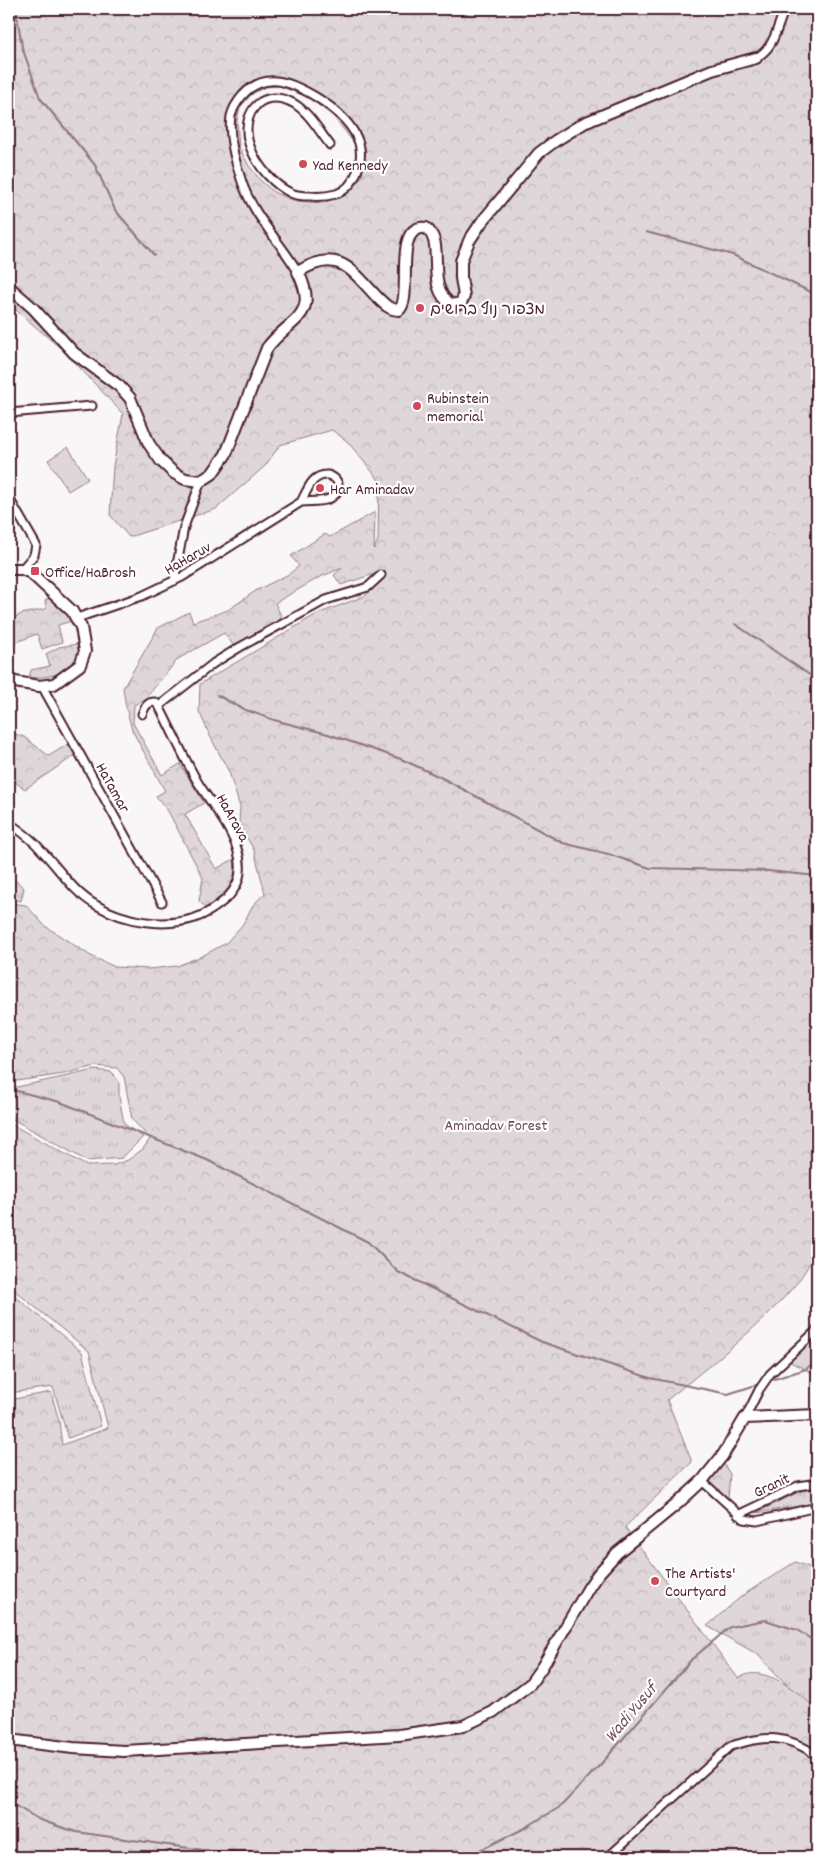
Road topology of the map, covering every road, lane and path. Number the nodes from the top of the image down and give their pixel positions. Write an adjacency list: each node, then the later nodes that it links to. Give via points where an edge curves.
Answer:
1 (785, 9): 2 (street, via 775,38 766,52)
2 (756, 58): 4 (main road, via 712,70 592,120 555,140 539,153 469,241 461,261 464,296 461,303 452,304 443,299 438,288 434,238 426,228 417,229 406,247 405,298 399,310 389,308 356,274 337,261 313,264)
3 (330, 145): 4 (street, via 304,111 282,98 257,104 251,110 247,131 250,148 276,184 292,193 302,196 336,194 354,179 360,148 345,119 324,102 275,80 247,90 231,115 231,137 241,180 254,208)
4 (298, 272): 8 (main road, via 305,289 300,316 267,348 226,454 212,474)
5 (9, 287): 8 (main road, via 74,353 130,398 149,444 161,461 185,479)
6 (92, 406): 7 (street)
7 (9, 413)
8 (201, 480): 14 (street, via 184,527)
9 (9, 498): 12 (street, via 36,545 34,554)
10 (301, 502): 10 (street, HaHaruv, via 330,498 339,487 337,481 328,475 318,476); 14 (street, HaHaruv)
11 (9, 569): 12 (main road)
12 (22, 569): 15 (main road, via 34,575)
13 (381, 575): 18 (street, via 368,587 326,600 240,647)
14 (174, 581): 15 (street, HaHaruv)
15 (76, 618): 17 (main road, via 85,652 82,661 57,683)
16 (9, 681): 17 (main road)
17 (42, 686): 21 (street, HaTamar)
18 (159, 706): 19 (street, via 150,702); 20 (street, HaArava, via 239,853 239,879 220,904 198,917 179,922 145,922 117,915 98,906 70,885 42,850)
19 (142, 714)
20 (9, 822)
21 (162, 902)
22 (817, 1330): 24 (street, via 770,1374)
23 (817, 1416): 24 (main road)
24 (745, 1418): 25 (main road)
25 (702, 1481): 28 (street); 29 (main road, via 604,1567 530,1684 493,1712 463,1726 399,1735 124,1751)
26 (817, 1483): 28 (street, Granit, via 798,1486)
27 (817, 1509): 28 (street, via 757,1521)
28 (738, 1515)
29 (9, 1740)
30 (817, 1756): 31 (street, via 788,1740 752,1738 731,1746)
31 (608, 1857)

